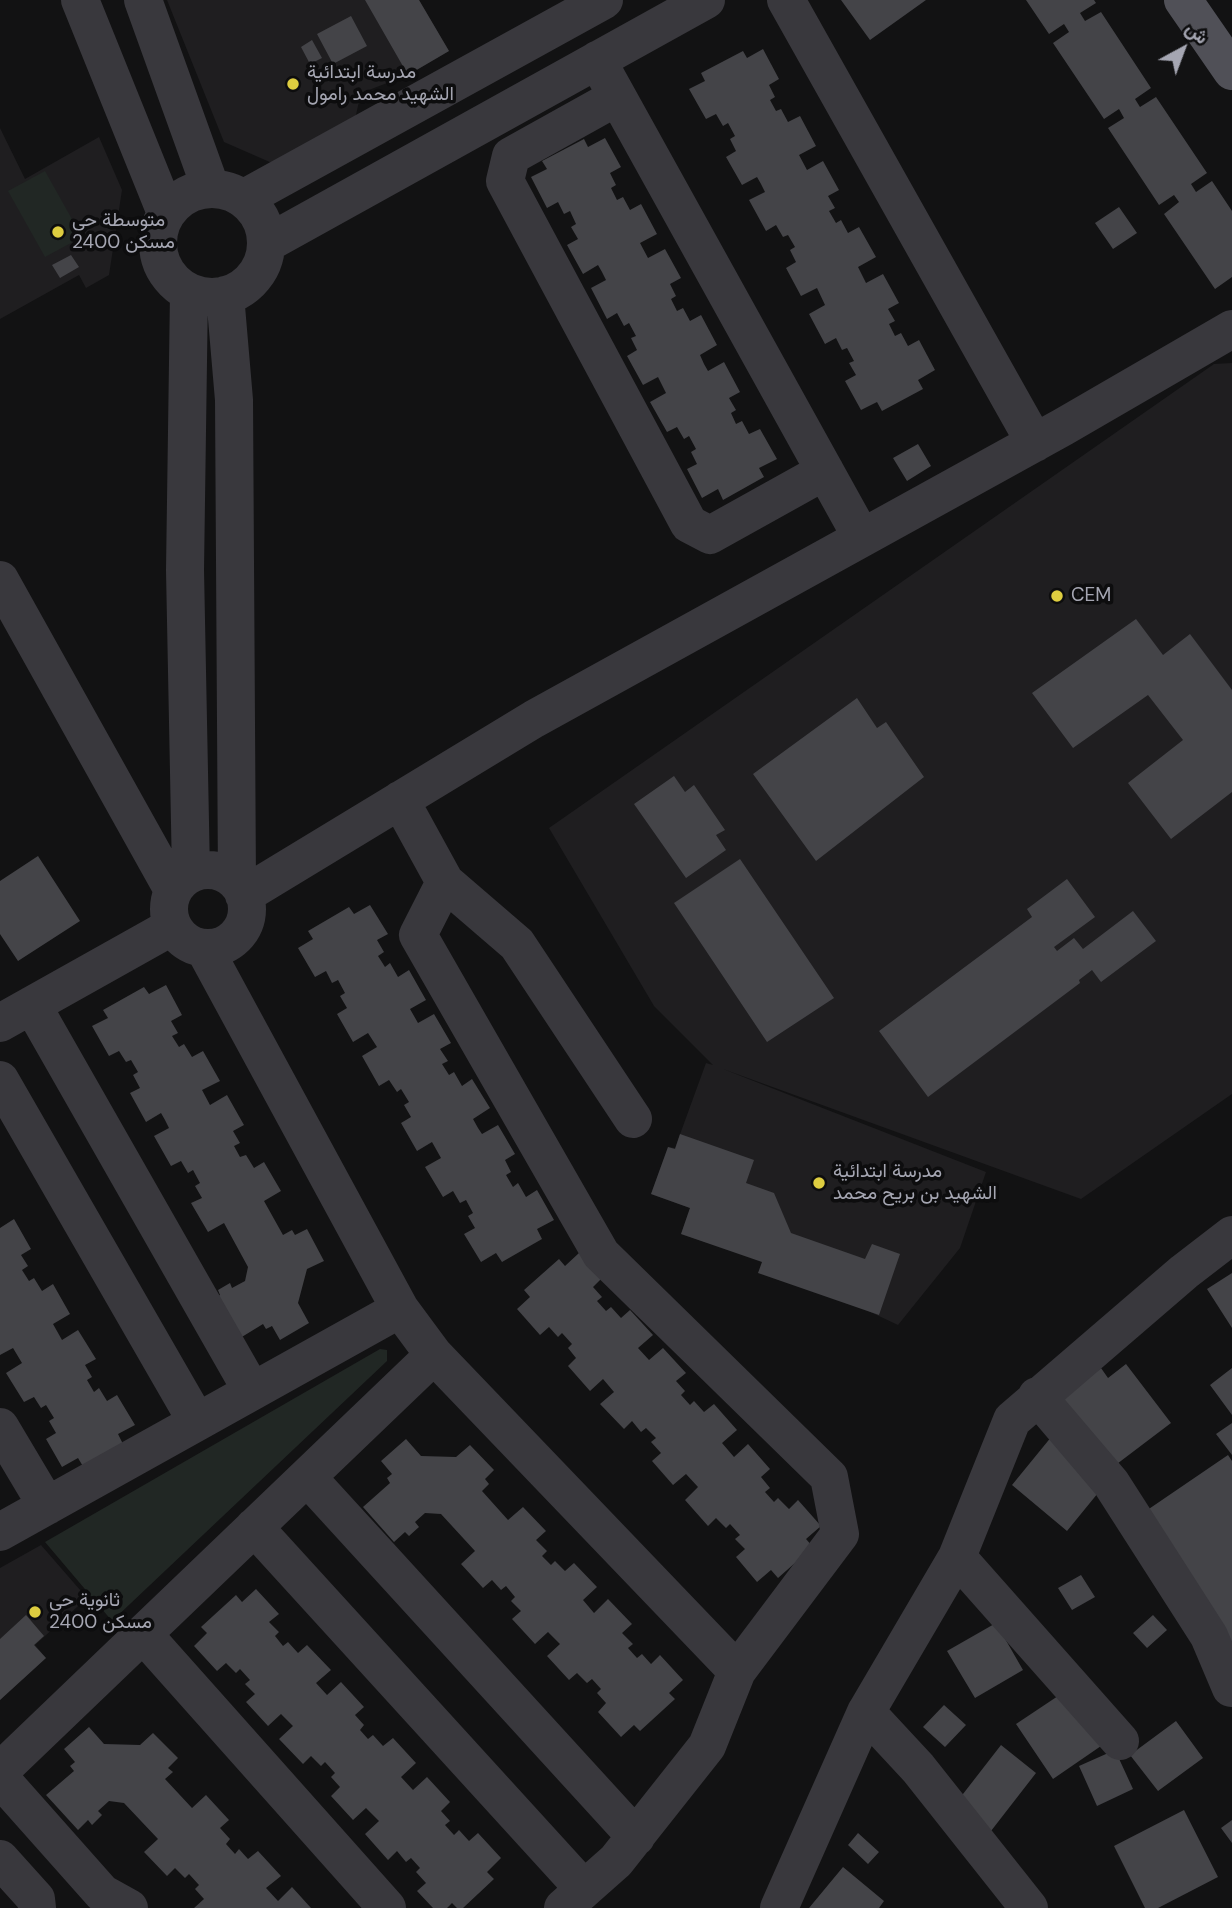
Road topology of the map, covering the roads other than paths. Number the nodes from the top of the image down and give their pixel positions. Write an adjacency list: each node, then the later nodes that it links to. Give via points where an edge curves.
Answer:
1 (80, 0): 11 (street)
2 (143, 0): 10 (street)
3 (604, 0): 10 (street)
4 (706, 0): 7 (street)
5 (786, 0): 15 (street)
6 (1183, 0): 8 (main road)
7 (597, 60): 9 (street); 12 (street)
8 (1232, 71)
9 (617, 97): 16 (street); 16 (street, via 511,156 505,181 689,524 710,535)
10 (227, 194): 11 (street, via 194,192); 12 (street, via 256,211)
11 (166, 213): 13 (street, via 159,230 163,267 174,281)
12 (266, 244): 13 (street, via 255,276 242,288)
13 (207, 294): 21 (street, via 234,400); 22 (street, via 185,570)
14 (1232, 329): 15 (street)
15 (1035, 443): 17 (street)
16 (825, 471): 17 (street)
17 (862, 538): 19 (street, via 534,719)
18 (0, 580): 22 (street)
19 (400, 800): 20 (street); 21 (street)
20 (445, 882): 26 (street, via 517,944); 40 (street, via 418,935 601,1254 830,1477 840,1534)
21 (241, 889): 22 (street, via 216,871); 23 (street, via 247,908 239,933 217,947)
22 (179, 897): 23 (street, via 180,937); 24 (street)
23 (204, 948): 28 (street)
24 (16, 1014): 30 (street)
25 (0, 1080): 32 (street)
26 (633, 1119)
27 (1232, 1236): 31 (street)
28 (400, 1309): 29 (street); 30 (street)
29 (434, 1355): 34 (street); 40 (street)
30 (252, 1391): 32 (street)
31 (1037, 1396): 38 (street, via 1012,1420); 41 (street, via 1111,1483 1209,1636)
32 (197, 1422): 35 (street)
33 (0, 1427): 35 (street)
34 (307, 1477): 36 (street); 46 (street)
35 (47, 1506): 37 (street)
36 (254, 1527): 39 (street); 49 (street)
37 (0, 1531)
38 (957, 1557): 42 (street); 43 (street)
39 (143, 1634): 44 (street); 52 (street)
40 (737, 1671): 46 (street, via 707,1746)
41 (1231, 1688)
42 (866, 1712): 53 (street); 54 (street, via 918,1768)
43 (1120, 1741)
44 (0, 1771)
45 (0, 1778): 48 (street)
46 (636, 1837): 49 (street)
47 (0, 1859): 50 (street)
48 (77, 1866): 50 (street); 51 (street, via 102,1893)
49 (574, 1898)
50 (37, 1903)
51 (129, 1908)
52 (387, 1908)
53 (779, 1908)
54 (1029, 1908)

